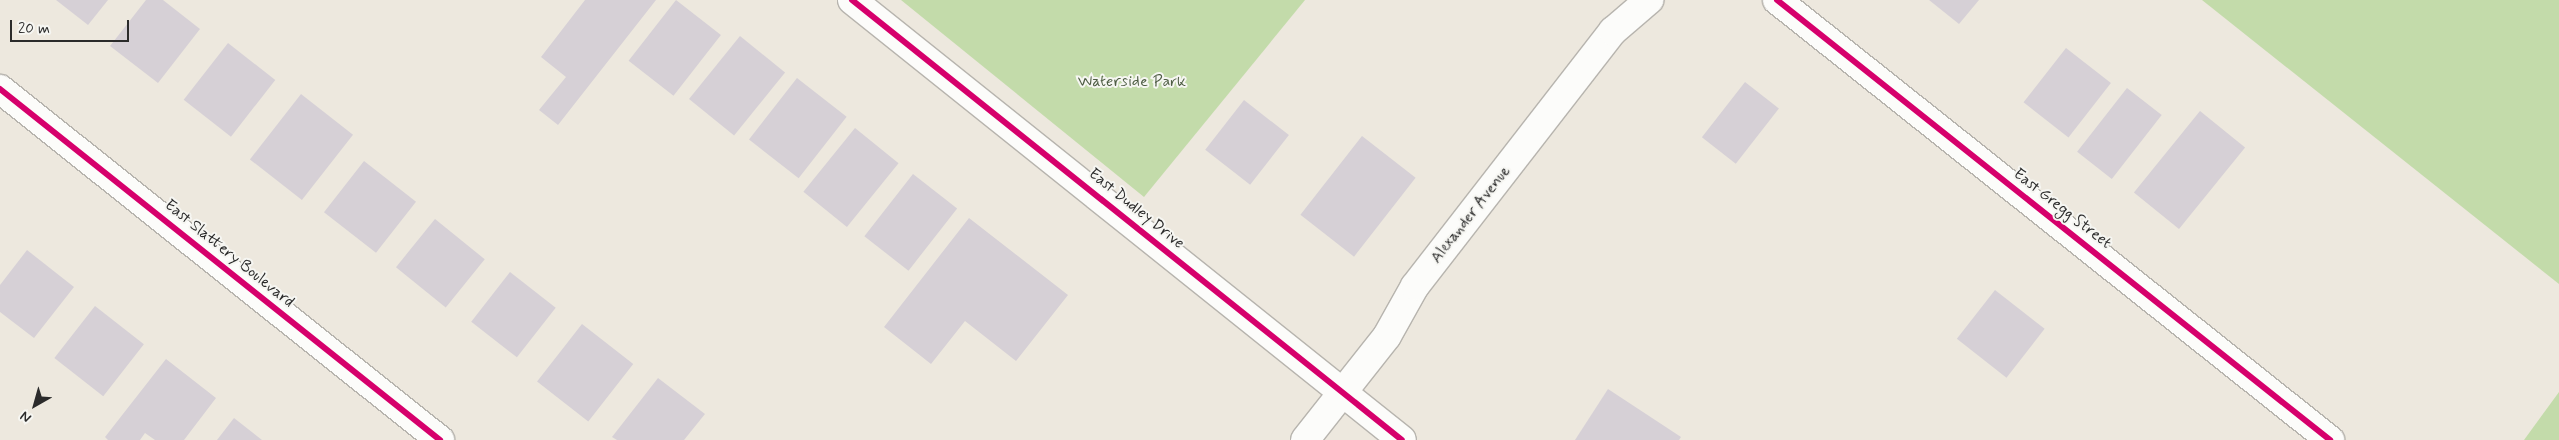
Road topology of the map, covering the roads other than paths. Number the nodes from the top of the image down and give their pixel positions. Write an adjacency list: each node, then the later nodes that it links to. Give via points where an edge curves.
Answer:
1 (852, 0): 5 (street, East Dudley Drive)
2 (1649, 0): 5 (street, Alexander Avenue, via 1613,31 1415,286 1386,336)
3 (1777, 0): 9 (street, East Gregg Street)
4 (0, 89): 6 (street, East Slattery Boulevard)
5 (1342, 392): 7 (street, Alexander Avenue); 8 (street, East Dudley Drive)
6 (440, 440)
7 (1306, 440)
8 (1402, 440)
9 (2330, 440)

